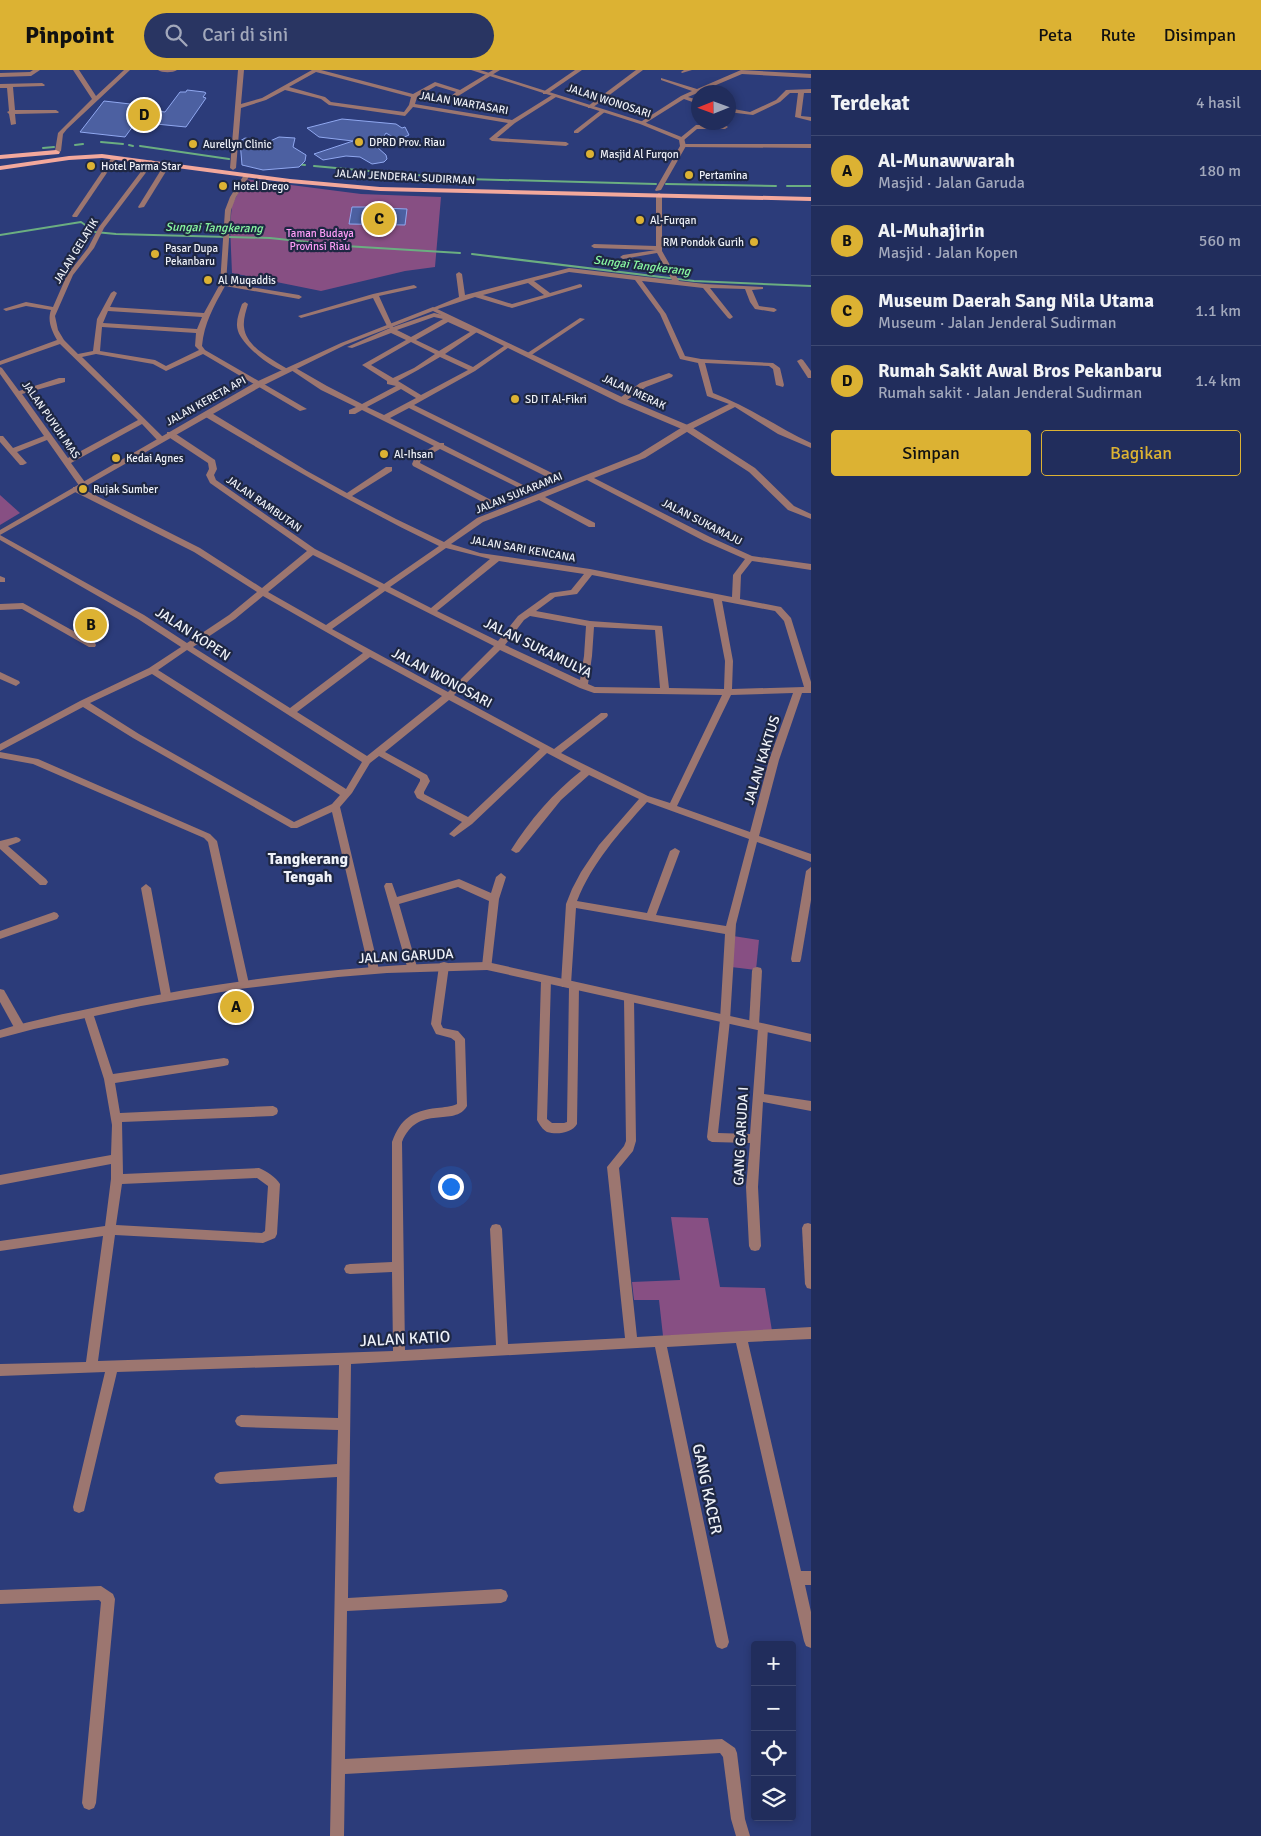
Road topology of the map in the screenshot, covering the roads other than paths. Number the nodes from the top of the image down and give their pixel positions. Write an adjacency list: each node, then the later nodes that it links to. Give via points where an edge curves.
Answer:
1 (37, 70): 14 (street, via 31,74)
2 (76, 70): 31 (street)
3 (127, 70): 31 (street)
4 (161, 70): 5 (street)
5 (174, 70)
6 (241, 70): 35 (street)
7 (316, 70): 21 (street); 32 (street, JALAN WARTASARI)
8 (474, 70): 13 (street, JALAN WONOSARI)
9 (497, 70): 13 (street)
10 (579, 70): 26 (street)
11 (640, 70): 36 (street)
12 (744, 71): 15 (street); 18 (street)
13 (490, 74): 24 (street); 26 (street, JALAN WONOSARI)
14 (0, 76)
15 (811, 76)
16 (663, 80): 22 (street)
17 (42, 84): 20 (street)
18 (711, 85)
19 (0, 86): 20 (street)
20 (10, 87): 37 (street)
21 (285, 88): 32 (street, via 323,98 329,103 405,114); 35 (street)
22 (691, 89)
23 (811, 91): 25 (street)
24 (461, 92): 29 (street); 32 (street, via 435,84)
25 (801, 92): 39 (street, via 788,91 781,100 751,114); 41 (street, via 798,117)
26 (545, 93): 28 (street, JALAN WONOSARI)
27 (691, 94): 30 (street)
28 (554, 96): 36 (street, JALAN WONOSARI); 42 (street, JALAN WARTASARI)
29 (453, 97)
30 (683, 97): 33 (street); 43 (street)
31 (96, 99): 51 (street, via 62,131)
32 (413, 100): 42 (street, JALAN WARTASARI)
33 (691, 100)
34 (0, 105): 37 (street)
35 (238, 107): 59 (street)
36 (590, 107): 38 (street, JALAN WONOSARI)
37 (10, 108): 40 (street); 44 (street)
38 (603, 111): 43 (street, JALAN WONOSARI); 46 (street)
39 (736, 111)
40 (56, 112)
41 (811, 119)
42 (513, 122): 48 (street, JALAN WARTASARI, via 492,140)
43 (642, 123): 47 (street, JALAN WONOSARI)
44 (13, 124)
45 (692, 130): 47 (street)
46 (576, 132)
47 (682, 139): 49 (street)
48 (566, 144)
49 (683, 146): 50 (street); 61 (street)
50 (811, 146)
51 (58, 152): 52 (main road, JALAN JENDERAL SUDIRMAN); 59 (main road, JALAN JENDERAL SUDIRMAN, via 103,151)
52 (47, 153): 53 (main road); 56 (main road, JALAN JENDERAL SUDIRMAN)
53 (35, 157): 54 (main road); 56 (main road)
54 (68, 158): 55 (main road, JALAN JENDERAL SUDIRMAN); 56 (main road, JALAN JENDERAL SUDIRMAN)
55 (114, 158): 57 (main road, JALAN JENDERAL SUDIRMAN); 65 (street)
56 (0, 162)
57 (151, 162): 58 (main road, JALAN JENDERAL SUDIRMAN); 87 (street, JALAN GELATIK, via 70,275)
58 (167, 165): 60 (main road, JALAN JENDERAL SUDIRMAN); 64 (street)
59 (233, 168): 61 (main road, JALAN JENDERAL SUDIRMAN, via 381,184)
60 (247, 175): 61 (main road, JALAN JENDERAL SUDIRMAN, via 380,189); 73 (street, via 233,197 226,222)
61 (658, 192): 62 (main road, JALAN JENDERAL SUDIRMAN); 63 (main road, JALAN JENDERAL SUDIRMAN); 67 (street)
62 (811, 195)
63 (811, 199)
64 (141, 207)
65 (75, 216)
66 (594, 246): 67 (street)
67 (660, 250): 68 (street); 72 (street)
68 (623, 257)
69 (459, 274): 84 (street)
70 (637, 278): 71 (street, JALAN KERETA API, via 572,270); 72 (street, JALAN KERETA API); 109 (street, via 664,314 681,356)
71 (528, 280): 81 (street, JALAN KERETA API); 82 (street)
72 (676, 282): 75 (street, JALAN KERETA API)
73 (223, 284): 83 (street); 91 (street)
74 (580, 286): 82 (street)
75 (705, 286): 77 (street, JALAN KERETA API); 93 (street)
76 (414, 287): 80 (street)
77 (748, 287): 78 (street, JALAN KERETA API); 90 (street, via 758,308)
78 (761, 288)
79 (114, 293): 88 (street)
80 (375, 295): 92 (street); 97 (street)
81 (476, 295): 82 (street, via 512,306); 84 (street, JALAN KERETA API)
82 (550, 296)
83 (299, 297)
84 (462, 298): 89 (street, JALAN KERETA API)
85 (245, 304): 112 (street, via 240,327 242,335 252,348)
86 (6, 309): 87 (street, via 26,304)
87 (54, 309): 100 (street, via 52,324)
88 (106, 309): 91 (street); 96 (street)
89 (433, 309): 97 (street, JALAN KERETA API); 101 (street, JALAN MERAK)
90 (774, 310)
91 (206, 315): 98 (street)
92 (300, 316)
93 (730, 317)
94 (448, 319): 97 (street, via 430,316); 99 (street); 105 (street, via 475,331)
95 (582, 319): 106 (street)
96 (100, 325): 98 (street); 104 (street)
97 (391, 328): 99 (street); 102 (street); 112 (street, JALAN KERETA API)
98 (200, 331): 103 (street, via 198,346)
99 (412, 340): 105 (street); 117 (street, via 366,365)
100 (61, 341): 107 (street); 110 (street)
101 (509, 345): 106 (street, JALAN MERAK); 113 (street)
102 (350, 347)
103 (203, 351): 104 (street, via 166,369 155,362); 118 (street)
104 (96, 352): 107 (street)
105 (440, 354): 113 (street); 117 (street)
106 (528, 355): 123 (street, JALAN MERAK)
107 (78, 356): 131 (street)
108 (802, 361): 115 (street)
109 (701, 362): 119 (street, via 771,364 776,368); 125 (street, via 708,392)
110 (0, 363)
111 (0, 369): 121 (street, JALAN PUYUH MAS)
112 (289, 369): 118 (street, JALAN KERETA API); 126 (street)
113 (473, 370): 122 (street)
114 (668, 375): 123 (street, via 643,385)
115 (811, 376)
116 (62, 380): 121 (street)
117 (390, 382): 120 (street)
118 (259, 384): 127 (street); 129 (street, JALAN KERETA API)
119 (780, 385)
120 (400, 387): 122 (street); 126 (street)
121 (19, 393): 134 (street, JALAN PUYUH MAS)
122 (421, 398): 124 (street)
123 (621, 400): 132 (street, JALAN MERAK)
124 (409, 404): 130 (street); 145 (street, via 554,477)
125 (735, 404): 132 (street, JALAN SUKARAMAI); 138 (street)
126 (362, 407): 128 (street); 130 (street)
127 (303, 409)
128 (352, 412)
129 (207, 414): 133 (street, JALAN KERETA API); 146 (street, JALAN SARI KENCANA)
130 (384, 418): 137 (street)
131 (142, 421): 136 (street); 140 (street)
132 (687, 428): 143 (street, JALAN SUKARAMAI, via 642,456); 148 (street, JALAN MERAK, via 752,470 792,508)
133 (170, 434): 136 (street, JALAN KERETA API); 152 (street, JALAN RAMBUTAN, via 212,462 214,469 210,477 213,481)
134 (49, 436): 139 (street); 140 (street, JALAN PUYUH MAS)
135 (0, 438): 139 (street)
136 (161, 439): 144 (street, JALAN KERETA API)
137 (441, 445): 145 (street); 145 (street, via 418,459 416,464 495,505)
138 (811, 446)
139 (12, 451): 141 (street)
140 (68, 462): 144 (street, JALAN PUYUH MAS)
141 (23, 463)
142 (389, 469): 146 (street)
143 (588, 478): 147 (street, JALAN SUKARAMAI); 154 (street, JALAN SUKAMAJU)
144 (79, 487): 150 (street, JALAN KERETA API); 158 (street, JALAN WONOSARI, via 197,550)
145 (530, 491)
146 (346, 496): 151 (street, JALAN SARI KENCANA)
147 (538, 496): 149 (street); 151 (street, JALAN SUKARAMAI, via 480,520)
148 (811, 517)
149 (592, 526)
150 (0, 535): 168 (street, JALAN KOPEN)
151 (444, 545): 153 (street, JALAN SARI KENCANA); 157 (street, JALAN SUKARAMAI)
152 (312, 551): 157 (street, JALAN SUKAMULYA); 158 (street)
153 (496, 558): 156 (street, JALAN SARI KENCANA); 162 (street)
154 (750, 558): 155 (street, JALAN SUKAMAJU); 160 (street, via 737,574)
155 (811, 567)
156 (590, 572): 159 (street, JALAN SARI KENCANA); 163 (street, via 574,592 554,596)
157 (384, 588): 162 (street, JALAN SUKAMULYA); 165 (street, JALAN SUKARAMAI)
158 (262, 592): 165 (street, JALAN WONOSARI); 168 (street)
159 (717, 597): 160 (street, JALAN SARI KENCANA); 176 (street, via 730,661)
160 (736, 600): 174 (street, JALAN SARI KENCANA, via 784,612)
161 (0, 607): 166 (street, via 23,606)
162 (432, 611): 167 (street, JALAN SUKAMULYA)
163 (530, 612): 164 (street); 167 (street, via 521,618)
164 (590, 624): 173 (street); 175 (street, via 659,628)
165 (326, 630): 169 (street, JALAN WONOSARI)
166 (92, 645)
167 (499, 646): 173 (street, JALAN SUKAMULYA); 177 (street)
168 (188, 647): 170 (street); 179 (street, JALAN KOPEN)
169 (369, 653): 177 (street, JALAN WONOSARI); 179 (street)
170 (152, 670): 178 (street); 188 (street)
171 (0, 675): 172 (street)
172 (16, 683)
173 (583, 686): 175 (street, JALAN SUKAMULYA, via 594,690)
174 (806, 690): 176 (street, JALAN SUKAMULYA); 194 (street, JALAN KAKTUS, via 774,760)
175 (666, 692): 176 (street, JALAN SUKAMULYA)
176 (728, 692): 191 (street)
177 (447, 696): 182 (street, JALAN WONOSARI); 183 (street)
178 (84, 703): 181 (street); 190 (street, via 293,826)
179 (290, 712): 186 (street, JALAN KOPEN)
180 (604, 715): 184 (street)
181 (0, 748)
182 (546, 749): 184 (street, JALAN WONOSARI); 192 (street)
183 (378, 752): 186 (street); 192 (street, via 424,777 418,792 420,796)
184 (556, 752): 187 (street, JALAN WONOSARI)
185 (0, 755): 219 (street, via 51,767 212,840)
186 (367, 761): 188 (street)
187 (588, 771): 189 (street, JALAN WONOSARI); 197 (street, via 552,804)
188 (346, 794): 190 (street)
189 (645, 798): 191 (street, JALAN WONOSARI); 207 (street, via 604,844 586,871)
190 (335, 806): 216 (street)
191 (672, 808): 194 (street, JALAN WONOSARI)
192 (469, 822): 193 (street)
193 (454, 834)
194 (754, 838): 199 (street, JALAN WONOSARI); 210 (street, JALAN KAKTUS)
195 (16, 840): 196 (street)
196 (0, 844): 202 (street)
197 (516, 850)
198 (675, 851): 209 (street)
199 (811, 858)
200 (811, 871): 212 (street)
201 (501, 878): 205 (street)
202 (43, 882)
203 (389, 886): 206 (street)
204 (146, 888): 222 (street)
205 (494, 899): 206 (street, via 459,883); 214 (street)
206 (394, 902): 215 (street)
207 (571, 904): 209 (street); 220 (street)
208 (54, 916): 211 (street)
209 (650, 918): 210 (street)
210 (731, 931): 225 (street, JALAN KAKTUS)
211 (0, 935)
212 (796, 959)
213 (444, 966): 214 (street, JALAN GARUDA); 215 (street, JALAN GARUDA); 245 (street, via 436,1024 440,1031 460,1038 462,1106 457,1110 412,1119 399,1133)
214 (486, 966): 218 (street, JALAN GARUDA)
215 (412, 967): 216 (street, JALAN GARUDA)
216 (374, 970): 219 (street, JALAN GARUDA)
217 (756, 971): 226 (street, GANG GARUDA I)
218 (546, 980): 220 (street, JALAN GARUDA); 220 (street, via 542,1120 549,1128 565,1128 572,1122)
219 (244, 984): 222 (street, JALAN GARUDA)
220 (570, 985): 223 (street, JALAN GARUDA)
221 (0, 993): 227 (street)
222 (166, 995): 224 (street, JALAN GARUDA)
223 (629, 999): 225 (street, JALAN GARUDA); 251 (street, via 631,1141 613,1167)
224 (88, 1013): 227 (street, JALAN GARUDA); 231 (street)
225 (725, 1020): 226 (street, JALAN GARUDA); 236 (street, JALAN KAKTUS, via 712,1136)
226 (758, 1026): 229 (street, JALAN GARUDA); 232 (street, GANG GARUDA I)
227 (20, 1028): 228 (street, JALAN GARUDA)
228 (0, 1034)
229 (811, 1038)
230 (224, 1062): 231 (street)
231 (109, 1079): 235 (street)
232 (758, 1097): 233 (street); 236 (street, GANG GARUDA I)
233 (811, 1106)
234 (273, 1110): 235 (street)
235 (116, 1118): 237 (street)
236 (756, 1139): 244 (street, GANG GARUDA I, via 752,1187)
237 (115, 1159): 238 (street); 239 (street)
238 (117, 1179): 242 (street); 242 (street, via 259,1174 274,1184 271,1231 263,1238)
239 (0, 1180)
240 (808, 1228): 247 (street)
241 (496, 1229): 252 (street)
242 (111, 1230): 243 (street); 256 (street)
243 (0, 1246)
244 (755, 1246)
245 (397, 1267): 246 (street); 253 (street)
246 (350, 1269)
247 (811, 1284)
248 (811, 1333): 249 (street, JALAN KATIO)
249 (741, 1338): 250 (street, JALAN KATIO); 263 (street)
250 (660, 1343): 251 (street, JALAN KATIO); 269 (street, GANG KACER)
251 (632, 1344): 252 (street, JALAN KATIO)
252 (502, 1351): 253 (street, JALAN KATIO)
253 (399, 1356): 254 (street, JALAN KATIO)
254 (346, 1358): 255 (street, JALAN KATIO); 259 (street)
255 (112, 1367): 256 (street, JALAN KATIO); 262 (street)
256 (91, 1368): 257 (street, JALAN KATIO)
257 (0, 1370)
258 (242, 1421): 259 (street)
259 (344, 1424): 260 (street)
260 (343, 1470): 261 (street); 267 (street)
261 (220, 1478)
262 (79, 1507)
263 (797, 1578): 264 (street); 268 (street)
264 (811, 1578)
265 (501, 1596): 267 (street)
266 (0, 1597): 271 (street, via 101,1594 108,1599)
267 (341, 1605): 270 (street)
268 (811, 1641)
269 (722, 1642)
270 (337, 1767): 272 (street); 273 (street, via 722,1746 730,1753)
271 (89, 1803)
272 (337, 1836)
273 (743, 1836)

